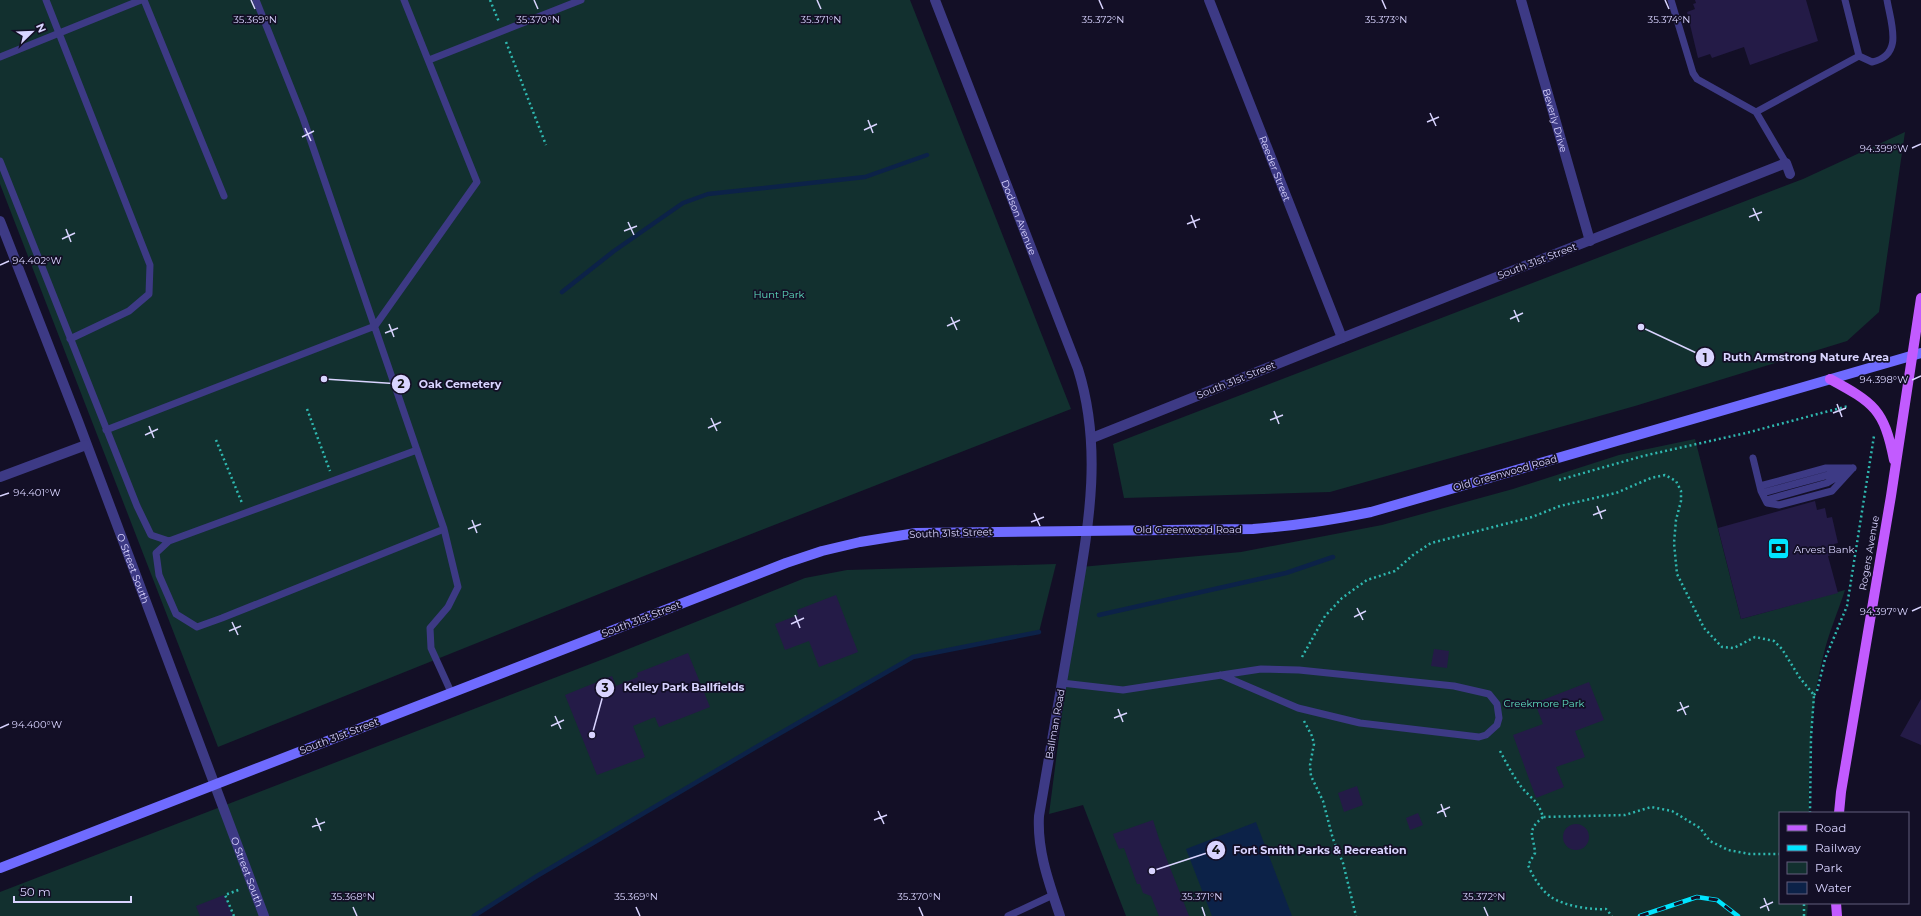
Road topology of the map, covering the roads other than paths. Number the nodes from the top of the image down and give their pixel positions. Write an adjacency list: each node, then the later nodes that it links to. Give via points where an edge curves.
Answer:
1 (46, 0): 13 (lane)
2 (141, 0): 13 (lane)
3 (144, 0): 21 (lane)
4 (256, 0): 25 (lane, via 302,118)
5 (404, 0): 16 (lane)
6 (582, 0): 16 (lane)
7 (935, 0): 31 (street, Dodson Avenue, via 1078,369)
8 (1209, 0): 26 (street, Reeder Street)
9 (1521, 0): 23 (street, Beverly Drive)
10 (1671, 0): 17 (lane, via 1693,73 1698,79)
11 (1846, 0): 14 (lane)
12 (1887, 0): 14 (lane, via 1893,47 1880,61 1872,62)
13 (59, 34): 15 (lane); 27 (lane, via 150,264 149,294 129,311)
14 (1859, 56): 17 (lane)
15 (0, 57)
16 (429, 60): 25 (lane, via 477,182)
17 (1756, 112): 19 (lane)
18 (0, 161): 27 (lane)
19 (1786, 163): 20 (street); 23 (street, South 31st Street)
20 (1790, 174)
21 (224, 196)
22 (0, 221): 32 (street, O Street South)
23 (1590, 241): 26 (street, South 31st Street)
24 (1921, 298): 28 (main road, Rogers Avenue)
25 (375, 326): 30 (lane); 33 (lane)
26 (1342, 338): 31 (street, South 31st Street)
27 (70, 339): 30 (lane)
28 (1917, 354): 29 (main road, Old Greenwood Road); 36 (main road, Rogers Avenue)
29 (1830, 379): 36 (main road, via 1862,396 1879,413 1889,435); 41 (main road, Old Greenwood Road, via 1371,512 1332,520 1253,529)
30 (106, 430): 42 (lane, via 151,535)
31 (1092, 438): 41 (street, via 1093,468)
32 (86, 445): 37 (street); 46 (street, O Street South)
33 (417, 450): 40 (lane); 42 (lane)
34 (1753, 458): 38 (lane)
35 (1853, 468): 38 (lane, via 1826,468); 39 (lane); 39 (lane, via 1832,491 1779,505 1767,503)
36 (1896, 469): 47 (main road, Rogers Avenue)
37 (0, 477)
38 (1760, 486): 39 (lane)
39 (1764, 497)
40 (444, 529): 42 (lane, via 197,626 176,614 159,575 156,553); 45 (lane, via 458,587 448,607 430,628 431,648)
41 (1088, 530): 44 (street, Ballman Road); 45 (main road, South 31st Street, via 916,533 822,551)
42 (169, 541)
43 (1221, 675): 43 (lane, via 1261,669 1299,670 1454,686 1489,694 1497,704 1499,718 1492,731 1479,737 1360,723 1298,708); 44 (lane, via 1123,690)
44 (1062, 683): 49 (street, Ballman Road, via 1038,834)
45 (451, 692): 46 (main road, South 31st Street)
46 (214, 784): 48 (main road, South 31st Street); 51 (street, O Street South)
47 (1839, 812)
48 (0, 868)
49 (1053, 895): 52 (lane); 53 (street, Ballman Road)
50 (1836, 904): 54 (main road)
51 (264, 916)
52 (1008, 916)
53 (1060, 916)
54 (1837, 916)

